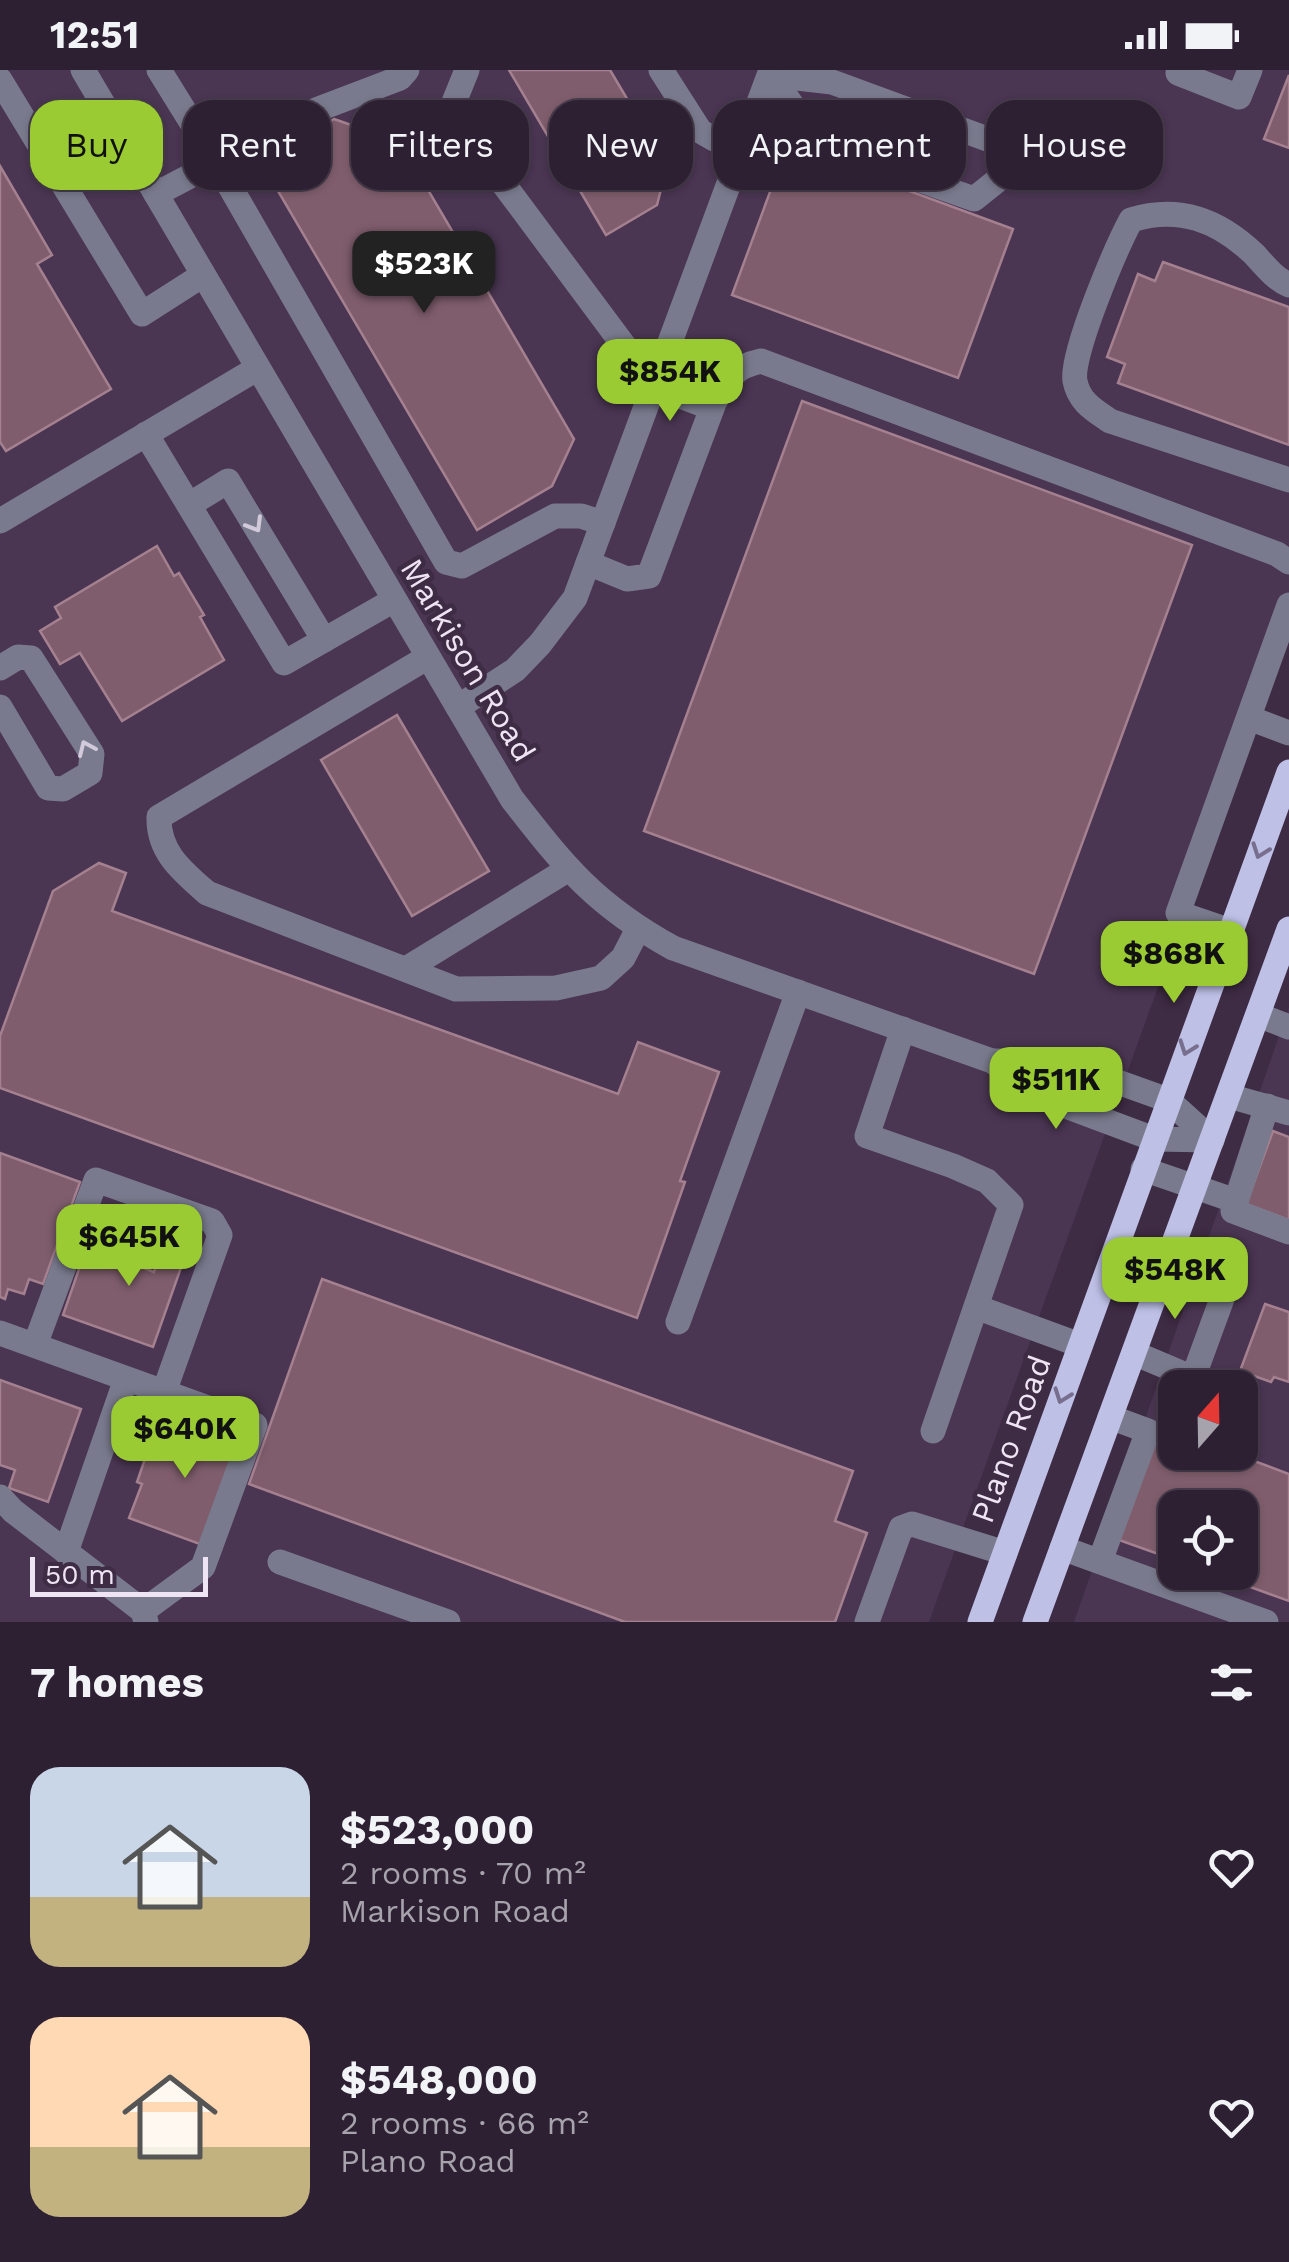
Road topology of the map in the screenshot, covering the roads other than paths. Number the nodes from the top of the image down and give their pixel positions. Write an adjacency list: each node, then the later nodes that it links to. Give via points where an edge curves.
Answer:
1 (83, 70): 17 (street, Markison Road)
2 (159, 70): 12 (street)
3 (407, 70): 11 (street)
4 (466, 70): 21 (street, via 450,112)
5 (662, 70): 13 (street, via 700,131)
6 (1179, 70): 7 (street, via 1239,97)
7 (1250, 70)
8 (771, 73): 8 (street, via 832,82 1009,147 1004,175 974,199 819,144); 10 (street)
9 (0, 80): 18 (street, via 142,314)
10 (761, 100)
11 (331, 104)
12 (183, 109)
13 (713, 138)
14 (183, 180): 17 (street)
15 (232, 190): 27 (street, via 446,562 462,566 554,516)
16 (728, 190): 21 (street)
17 (156, 194): 18 (street, Markison Road)
18 (203, 275): 20 (street, Markison Road)
19 (1289, 285): 24 (street, via 1214,224 1156,212 1131,220 1075,380 1086,405 1110,421)
20 (258, 368): 23 (street); 30 (street, Markison Road)
21 (654, 386): 22 (street); 27 (street)
22 (712, 408): 28 (street, via 650,576 628,580); 29 (street, via 742,365 762,361)
23 (146, 434): 25 (street); 26 (street)
24 (1289, 480)
25 (188, 504): 32 (street, via 284,662); 32 (street, one-way to 32, via 228,481)
26 (0, 521)
27 (602, 524): 28 (street)
28 (588, 562): 36 (street, via 574,598 540,644)
29 (1289, 562)
30 (394, 600): 32 (street); 33 (street, Markison Road)
31 (1289, 606): 37 (street)
32 (324, 640)
33 (428, 657): 36 (street, Markison Road); 44 (street, via 159,817 158,835 174,864 207,894)
34 (0, 668): 35 (street, one-way to 34, via 48,788 63,789 90,773 92,754 31,658 18,656)
35 (0, 707)
36 (458, 708): 40 (street, Markison Road, via 512,799)
37 (1249, 718): 38 (street); 43 (street, via 1178,912)
38 (1289, 733)
39 (1289, 772): 43 (main road, Plano Road, one-way to 43)
40 (567, 870): 41 (street, Markison Road); 44 (street)
41 (638, 929): 44 (street, via 623,958 601,978 556,988 456,989); 45 (street, Markison Road)
42 (1289, 930): 46 (main road)
43 (1231, 931): 51 (main road, Plano Road, one-way to 51)
44 (406, 969)
45 (798, 992): 48 (street, Markison Road); 61 (street)
46 (1258, 1015): 47 (street); 50 (main road)
47 (1289, 1027)
48 (903, 1029): 49 (street, Markison Road); 60 (street, via 867,1136 986,1181 1011,1204)
49 (992, 1061): 51 (street, Markison Road, via 1059,1061); 53 (street, Markison Road, via 1047,1100)
50 (1228, 1096): 52 (street); 54 (main road)
51 (1168, 1100): 53 (main road, Plano Road); 54 (street, Markison Road)
52 (1278, 1110): 57 (street)
53 (1154, 1140): 54 (street, Markison Road); 55 (main road, Plano Road)
54 (1212, 1140): 56 (main road)
55 (1144, 1169): 56 (street); 64 (main road, Plano Road)
56 (1195, 1187): 57 (street); 59 (main road)
57 (1236, 1200): 58 (street, via 1232,1211)
58 (1289, 1232)
59 (1170, 1254): 65 (main road); 65 (street, via 1230,1277 1194,1378)
60 (976, 1308): 64 (street); 69 (street)
61 (678, 1322)
62 (0, 1333): 63 (street)
63 (34, 1345): 66 (street); 67 (street, via 96,1180 212,1221 220,1235)
64 (1080, 1345): 73 (main road, Plano Road, one-way to 73)
65 (1134, 1353): 68 (main road)
66 (126, 1379): 67 (street); 72 (street)
67 (164, 1392): 76 (street, via 255,1425 203,1567)
68 (1110, 1416): 71 (main road); 75 (street, via 1148,1431)
69 (933, 1430)
70 (0, 1497): 72 (street)
71 (1062, 1548): 75 (street); 80 (main road)
72 (66, 1552): 76 (street)
73 (1006, 1552): 78 (street, via 912,1524 901,1528); 79 (main road, Plano Road)
74 (280, 1562): 77 (street)
75 (1100, 1562): 81 (street)
76 (145, 1617)
77 (448, 1622)
78 (866, 1622)
79 (980, 1622)
80 (1035, 1622)
81 (1266, 1622)

